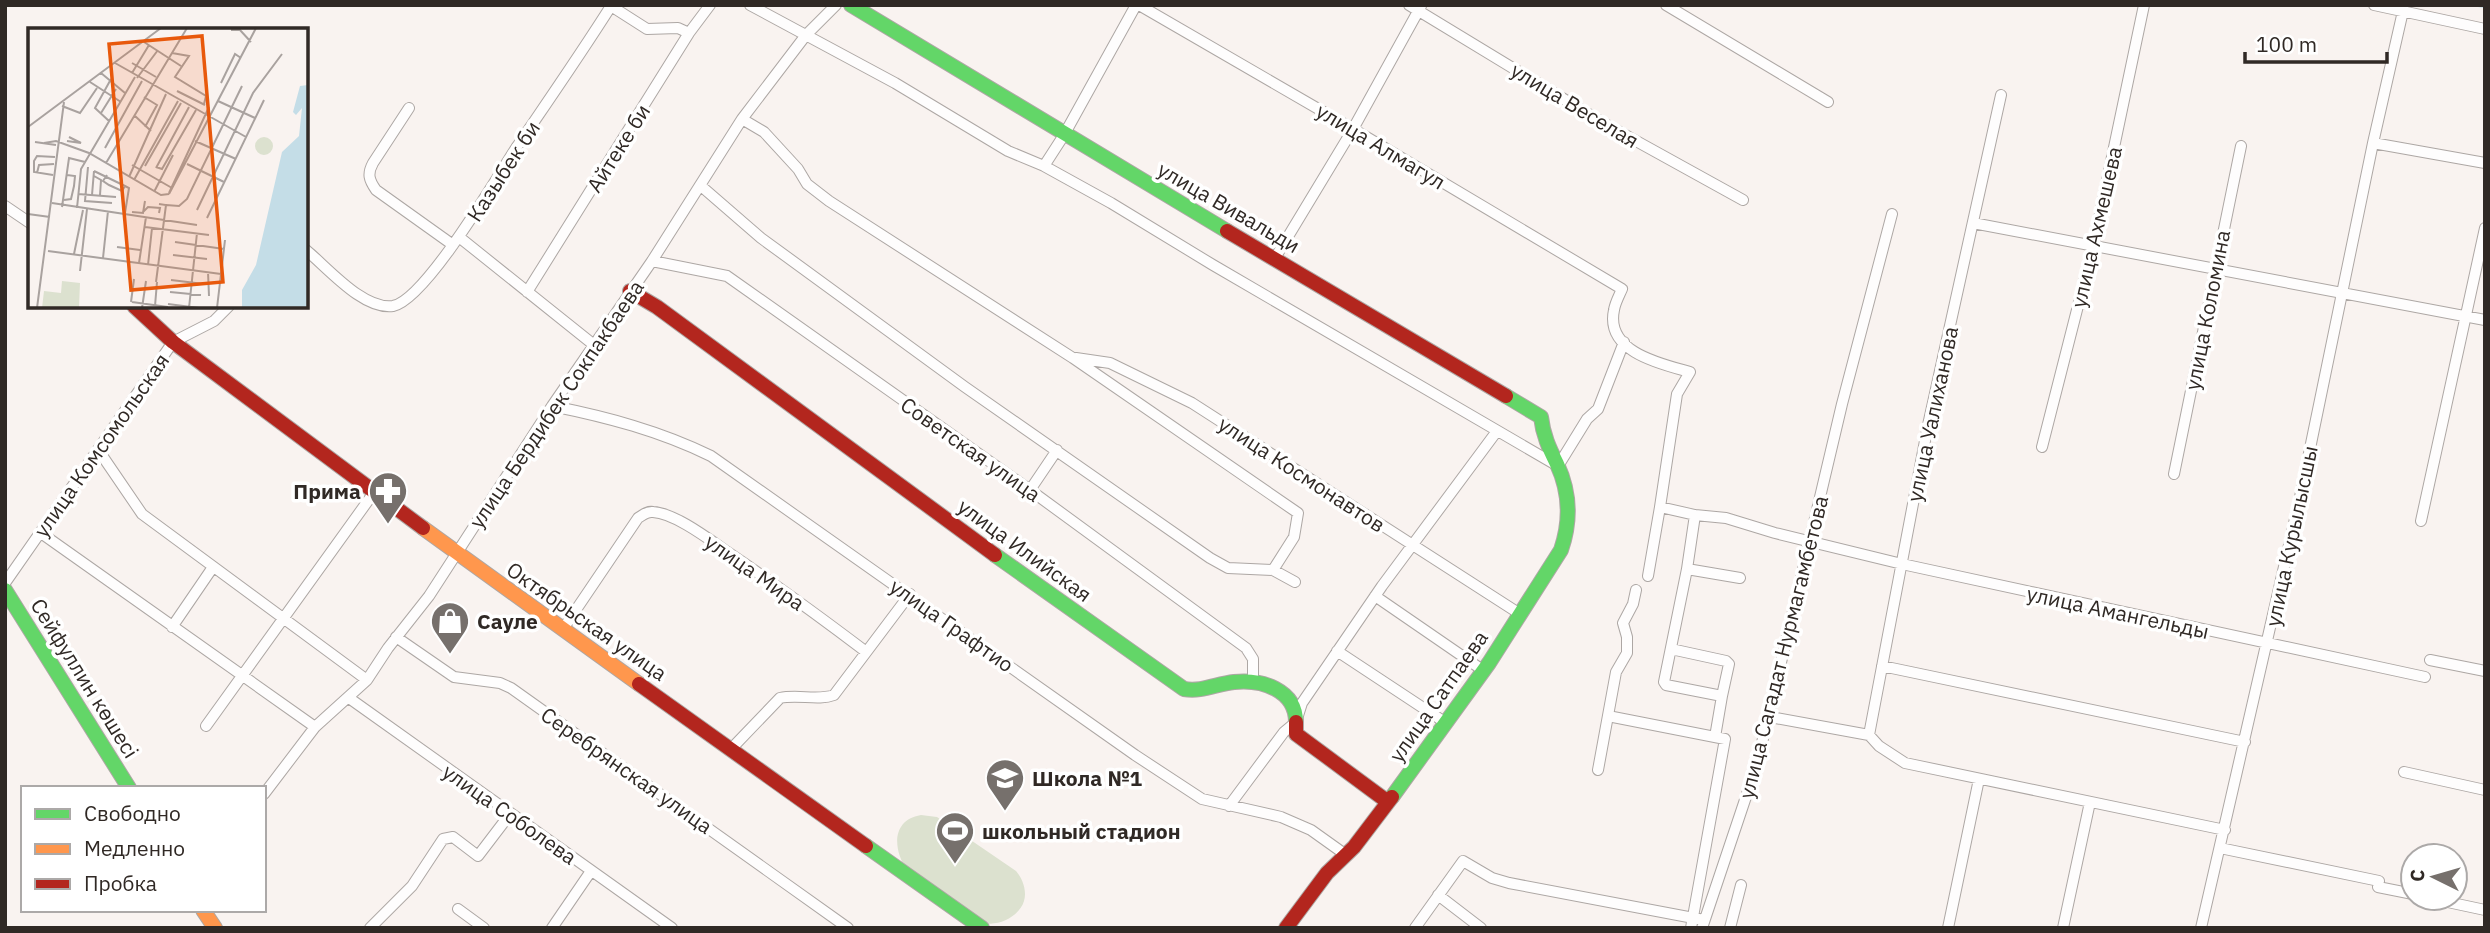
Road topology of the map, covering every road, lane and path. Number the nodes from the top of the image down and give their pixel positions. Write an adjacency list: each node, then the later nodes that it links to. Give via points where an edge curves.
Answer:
1 (710, 5): 12 (street, Айтеке би)
2 (750, 5): 13 (street)
3 (836, 5): 13 (street, улица Бердибек Сокпакбаева)
4 (851, 5): 19 (street, улица Вивальди)
5 (1137, 5): 18 (street, улица Алмагул); 19 (street)
6 (1666, 5): 15 (street)
7 (2144, 5): 32 (street, улица Ахмешева)
8 (2374, 5): 10 (street)
9 (1416, 7): 18 (street); 25 (street, улица Веселая, via 1600,121)
10 (2403, 11): 11 (street); 20 (street, улица Курылысшы)
11 (2485, 29)
12 (690, 33): 31 (street, Казыбек би, via 678,28 647,29 611,6); 38 (street, Айтеке би)
13 (806, 36): 17 (street, улица Бердибек Сокпакбаева); 23 (street, via 1008,151)
14 (2001, 95): 29 (street, улица Уалиханова)
15 (1828, 102)
16 (409, 108): 31 (street, via 373,163 370,181 376,190)
17 (742, 119): 24 (street, улица Бердибек Сокпакбаева); 47 (street, улица Космонавтов, via 764,132 807,184 829,201)
18 (1353, 129): 34 (street); 45 (street, улица Алмагул, via 1622,289 1614,326)
19 (1064, 135): 23 (street); 34 (street, улица Вивальди)
20 (2373, 143): 22 (street); 39 (street, улица Курылысшы)
21 (2241, 146): 36 (street, улица Коломина)
22 (2485, 163)
23 (1044, 166): 49 (street)
24 (701, 186): 35 (street, улица Бердибек Сокпакбаева); 51 (street, via 761,238)
25 (1744, 200)
26 (5, 206): 28 (street)
27 (1892, 214): 61 (street, улица Сагадат Нурмагамбетова)
28 (28, 222)
29 (1973, 223): 32 (street); 64 (street, улица Уалиханова)
30 (2485, 228): 42 (street)
31 (456, 241): 33 (street, Казыбек би, via 414,293 391,306 364,300); 38 (street)
32 (2093, 247): 36 (street); 50 (street, улица Ахмешева)
33 (308, 252)
34 (1275, 258): 53 (street, улица Вивальди, via 1541,417 1543,437)
35 (652, 261): 37 (street, улица Бердибек Сокпакбаева); 55 (street, Советская улица, via 727,276)
36 (2215, 268): 39 (street); 54 (street, улица Коломина)
37 (630, 291): 46 (street, улица Бердибек Сокпакбаева); 92 (street, улица Илийская, via 1184,689)
38 (527, 292): 46 (street)
39 (2342, 292): 42 (street); 81 (street, улица Курылысшы)
40 (227, 308): 44 (street, via 214,321)
41 (142, 309): 44 (street, Октябрьская улица)
42 (2465, 316): 43 (street); 59 (street)
43 (2485, 320)
44 (173, 342): 52 (street, улица Комсомольская); 56 (street, Октябрьская улица)
45 (1624, 342): 53 (street, via 1598,409); 57 (street, via 1628,349 1656,362 1690,372 1677,394)
46 (594, 345): 48 (street, улица Бердибек Сокпакбаева)
47 (1073, 358): 62 (street, улица Космонавтов, via 1110,363 1192,403); 66 (street, улица Космонавтов, via 1298,513 1294,537)
48 (552, 406): 63 (street, улица Бердибек Сокпакбаева); 74 (street, улица Графтио, via 608,417 711,456)
49 (1497, 431): 53 (street); 62 (street)
50 (2042, 447)
51 (1057, 450): 55 (street); 66 (street, via 1219,563 1235,569)
52 (99, 451): 60 (street, улица Комсомольская); 65 (street, via 142,514)
53 (1558, 466): 76 (street, улица Сатпаева, via 1567,489 1568,533)
54 (2174, 474)
55 (1030, 490): 92 (street, Советская улица, via 1246,648 1253,659)
56 (375, 491): 63 (street, Октябрьская улица); 77 (street)
57 (1660, 507): 58 (street, улица Амангельды); 68 (street)
58 (1695, 515): 61 (street, улица Амангельды, via 1726,518); 67 (street)
59 (2421, 521)
60 (41, 533): 71 (street, улица Комсомольская); 78 (street)
61 (1811, 542): 64 (street, улица Амангельды); 96 (street, улица Сагадат Нурмагамбетова)
62 (1413, 545): 75 (street); 76 (street, улица Космонавтов)
63 (456, 554): 79 (street, Октябрьская улица); 80 (street, улица Бердибек Сокпакбаева)
64 (1902, 564): 81 (street, улица Амангельды); 86 (street, улица Уалиханова)
65 (213, 567): 77 (street); 78 (street)
66 (1273, 569): 70 (street)
67 (1687, 569): 69 (street); 82 (street)
68 (1648, 576)
69 (1740, 578)
70 (1295, 582)
71 (5, 583)
72 (5, 590): 108 (street, Сейфуллин көшесі)
73 (1636, 590): 95 (street, via 1623,623 1627,653 1616,672)
74 (910, 594): 83 (street); 113 (street, улица Графтио, via 1135,755 1202,799)
75 (1375, 596): 84 (street); 87 (street)
76 (1520, 614): 87 (street, улица Сатпаева)
77 (284, 619): 89 (street); 91 (street)
78 (172, 627): 89 (street)
79 (563, 629): 83 (street, улица Мира, via 638,518 654,511 704,536); 104 (street, Октябрьская улица)
80 (396, 637): 91 (street, улица Бердибек Сокпакбаева); 130 (street, Серебрянская улица, via 454,677 511,688)
81 (2267, 644): 90 (street, улица Амангельды); 103 (street, улица Курылысшы)
82 (1671, 649): 93 (street, via 1726,661); 93 (street, via 1666,685)
83 (865, 651): 104 (street, via 834,695 780,698)
84 (1337, 651): 97 (street, via 1302,703); 98 (street)
85 (2430, 660): 88 (street)
86 (1882, 666): 101 (street, улица Уалиханова); 103 (street)
87 (1484, 671): 98 (street, улица Сатпаева)
88 (2485, 671)
89 (242, 676): 99 (street); 100 (street)
90 (2425, 677)
91 (367, 680): 94 (street, улица Бердибек Сокпакбаева)
92 (1253, 682): 97 (street, улица Илийская, via 1290,699)
93 (1722, 696): 102 (street)
94 (349, 698): 100 (street, улица Бердибек Сокпакбаева); 114 (street, улица Соболева)
95 (1608, 716): 102 (street); 105 (street)
96 (1770, 717): 101 (street); 124 (street, улица Сагадат Нурмагамбетова, via 1748,794)
97 (1296, 722): 111 (street, улица Илийская, via 1296,734); 113 (street)
98 (1446, 723): 111 (street, улица Сатпаева)
99 (206, 726)
100 (315, 727): 110 (street, улица Бердибек Сокпакбаева)
101 (1869, 735): 107 (street, via 1905,763)
102 (1715, 737): 124 (street, via 1726,739)
103 (2245, 742): 115 (street, улица Курылысшы)
104 (732, 748): 131 (street, Октябрьская улица)
105 (1598, 770)
106 (2404, 772): 109 (street)
107 (1979, 779): 112 (street); 136 (street)
108 (128, 786)
109 (2485, 790)
110 (266, 791)
111 (1388, 802): 117 (street, улица Сатпаева)
112 (2090, 802): 115 (street); 137 (street)
113 (1229, 806): 117 (street, улица Графтио, via 1281,817 1311,830)
114 (510, 814): 118 (street, улица Соболева); 126 (street, via 478,856 453,837 443,839 412,886)
115 (2225, 830): 116 (street, улица Курылысшы)
116 (2220, 848): 120 (street); 138 (street, улица Курылысшы)
117 (1346, 855): 132 (street, улица Сатпаева)
118 (591, 871): 128 (street); 129 (street, улица Соболева)
119 (1741, 885): 135 (street)
120 (2399, 890)
121 (1438, 895): 124 (street, via 1463,861 1509,883); 133 (street); 134 (street)
122 (458, 909): 127 (street)
123 (204, 912): 125 (street)
124 (1697, 923)
125 (215, 928)
126 (370, 928)
127 (484, 928)
128 (552, 928)
129 (672, 928)
130 (848, 928)
131 (982, 928)
132 (1286, 928)
133 (1415, 928)
134 (1481, 928)
135 (1731, 928)
136 (1948, 928)
137 (2063, 928)
138 (2201, 928)

